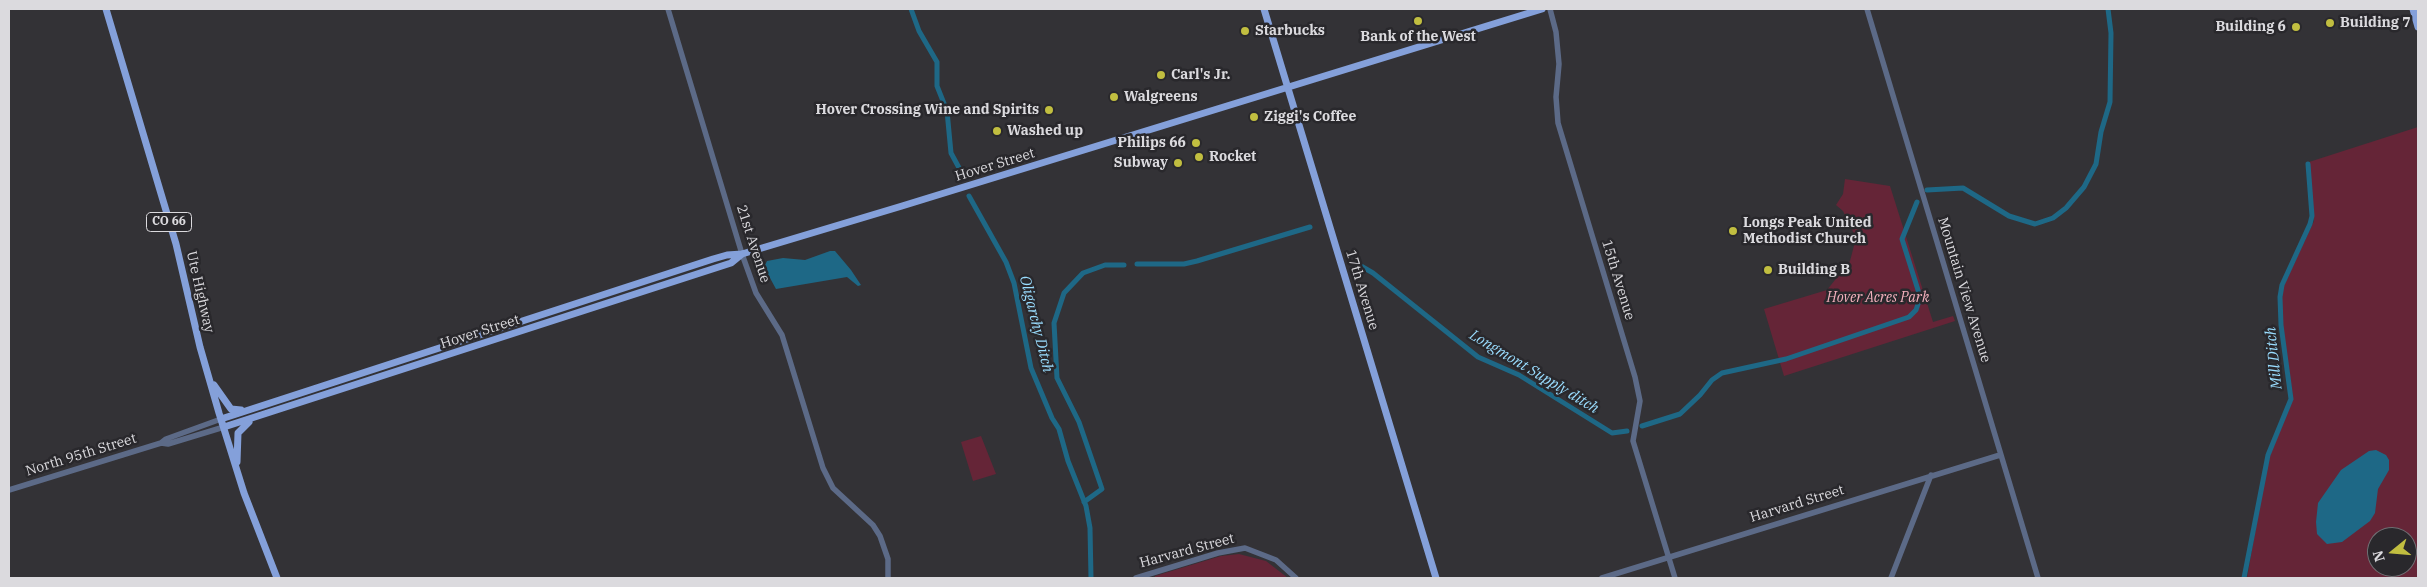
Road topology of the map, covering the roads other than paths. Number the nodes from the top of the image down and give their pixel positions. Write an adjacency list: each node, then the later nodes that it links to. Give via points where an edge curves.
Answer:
1 (106, 9): 11 (main road, Ute Highway / CO 66, via 176,244)
2 (668, 9): 10 (street, 21st Avenue)
3 (1264, 9): 9 (main road, 17th Avenue)
4 (1542, 9): 9 (main road, Hover Street)
5 (1550, 9): 21 (street, 15th Avenue, via 1559,64 1558,123 1635,377 1640,401 1633,441)
6 (1867, 9): 17 (street, Mountain View Avenue)
7 (2413, 9): 8 (main road)
8 (2418, 27)
9 (1288, 88): 10 (main road, Hover Street); 26 (main road, 17th Avenue)
10 (742, 254): 12 (main road, Hover Street, via 727,255); 14 (main road, Hover Street, via 731,264); 23 (street, 21st Avenue, via 756,293 782,335 827,478 880,536 888,559)
11 (208, 376): 12 (main road, via 231,409); 13 (main road, Ute Highway / CO 66)
12 (249, 410): 13 (main road, Hover Street)
13 (221, 419): 15 (main road, Ute Highway / CO 66); 16 (street, North 95th Street)
14 (252, 419): 15 (main road, Hover Street); 18 (main road, via 238,433)
15 (224, 427): 16 (street, North 95th Street); 18 (main road, Ute Highway / CO 66)
16 (162, 443): 20 (street, North 95th Street)
17 (2000, 455): 19 (street, Harvard Street); 30 (street, Mountain View Avenue)
18 (237, 469): 22 (main road, Ute Highway / CO 66)
19 (1931, 475): 21 (street, Harvard Street); 29 (street)
20 (9, 490)
21 (1669, 557): 27 (street, Harvard Street); 28 (street, 15th Avenue)
22 (277, 578)
23 (888, 578)
24 (1136, 578): 25 (street, Harvard Street, via 1226,550 1245,548 1276,560)
25 (1296, 578)
26 (1436, 578)
27 (1602, 578)
28 (1675, 578)
29 (1892, 578)
30 (2038, 578)

